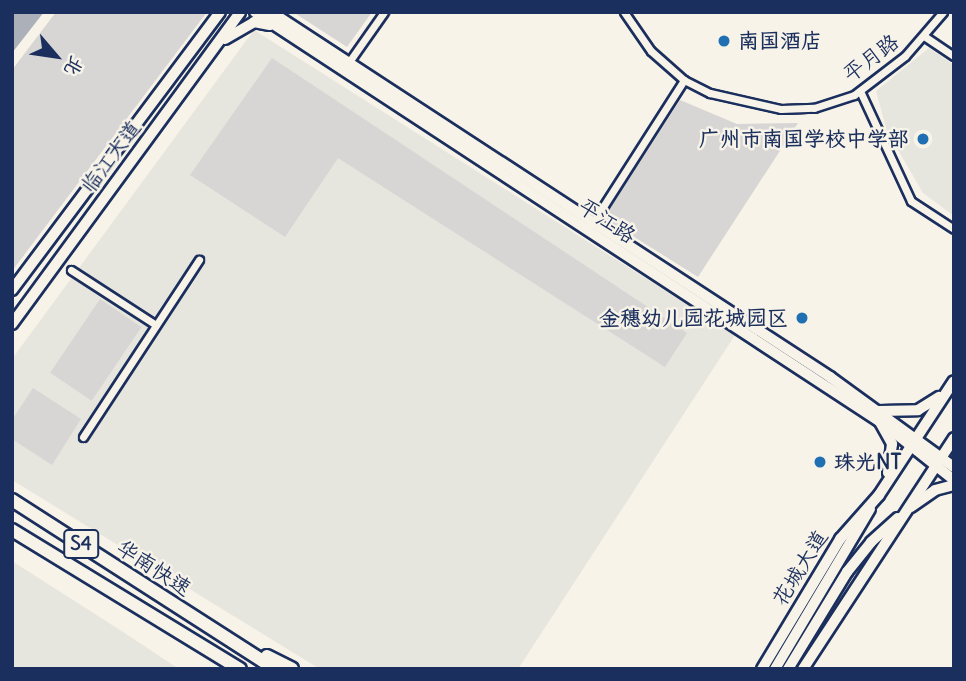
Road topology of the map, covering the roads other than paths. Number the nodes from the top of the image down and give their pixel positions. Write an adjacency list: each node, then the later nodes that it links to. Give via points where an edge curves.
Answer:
1 (220, 12): 20 (main road, 临江大道)
2 (240, 12): 11 (main road, 临江大道)
3 (255, 12): 9 (main road, 平江路)
4 (271, 12): 9 (main road, 平江路)
5 (282, 12): 9 (main road)
6 (384, 12): 13 (street)
7 (624, 12): 14 (street, 平月路, via 651,51)
8 (943, 12): 10 (street, 平月路)
9 (290, 30): 11 (main road, via 254,22); 13 (main road, 平江路); 16 (main road, 平江路)
10 (924, 36): 12 (street); 15 (street, 平月路)
11 (217, 44): 21 (main road, 临江大道)
12 (954, 56)
13 (349, 62): 16 (main road, 平江路)
14 (684, 80): 15 (street, 平月路, via 710,93 781,109 814,108); 16 (street)
15 (860, 91): 17 (street, via 911,201)
16 (590, 227): 24 (main road, 平江路)
17 (954, 229)
18 (199, 260): 22 (street)
19 (71, 270): 22 (street)
20 (12, 290)
21 (12, 324)
22 (156, 325): 25 (street)
23 (954, 380): 24 (main road, via 937,400 918,410); 27 (main road, 花城大道)
24 (880, 416): 27 (main road, 平江路); 31 (main road, via 893,451)
25 (83, 437)
26 (954, 438): 28 (main road, 花城大道)
27 (915, 441): 28 (main road, 平江路); 31 (main road, 花城大道)
28 (938, 460): 29 (main road); 30 (main road); 33 (main road, 花城大道)
29 (954, 467)
30 (954, 482): 33 (main road, via 924,496)
31 (879, 495): 39 (main road, 花城大道, via 840,540); 40 (main road, 花城大道)
32 (12, 500): 35 (highway, 华南快速 / S4)
33 (898, 518): 41 (main road, 花城大道, via 847,572); 42 (main road, 花城大道)
34 (12, 530): 36 (highway, 华南快速 / S4)
35 (232, 640): 37 (highway, 华南快速 / S4); 38 (highway)
36 (235, 666)
37 (275, 669)
38 (292, 669)
39 (762, 669)
40 (775, 669)
41 (788, 669)
42 (803, 669)

